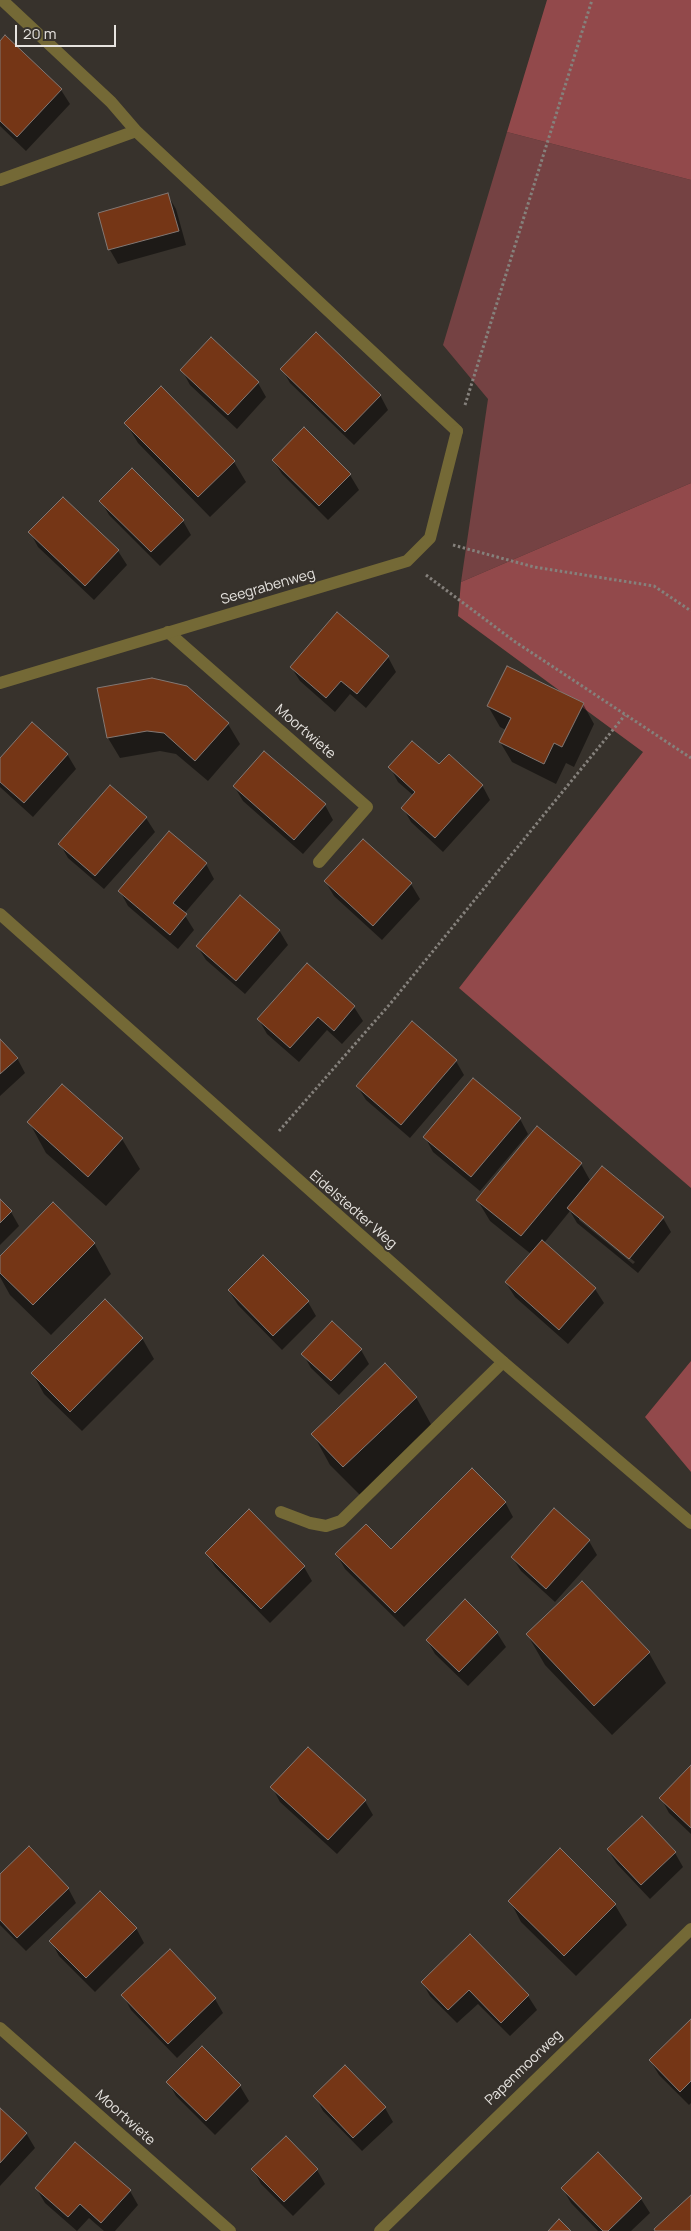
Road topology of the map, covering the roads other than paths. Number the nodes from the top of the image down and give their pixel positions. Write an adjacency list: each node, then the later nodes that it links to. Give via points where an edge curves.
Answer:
1 (2, 0): 2 (street, via 112,102)
2 (136, 131): 3 (street); 4 (street, Seegrabenweg, via 457,431 430,538 408,561)
3 (0, 180)
4 (168, 632): 5 (street, Seegrabenweg); 6 (street, Moortwiete, via 367,807)
5 (0, 684)
6 (319, 862)
7 (0, 914): 8 (street, Eidelstedter Weg)
8 (503, 1362): 9 (street, via 341,1521 326,1526); 10 (street, Eidelstedter Weg)
9 (281, 1512)
10 (691, 1523)
11 (691, 1929): 14 (street, Papenmoorweg)
12 (0, 2028): 13 (street, Moortwiete)
13 (230, 2231)
14 (380, 2231)

